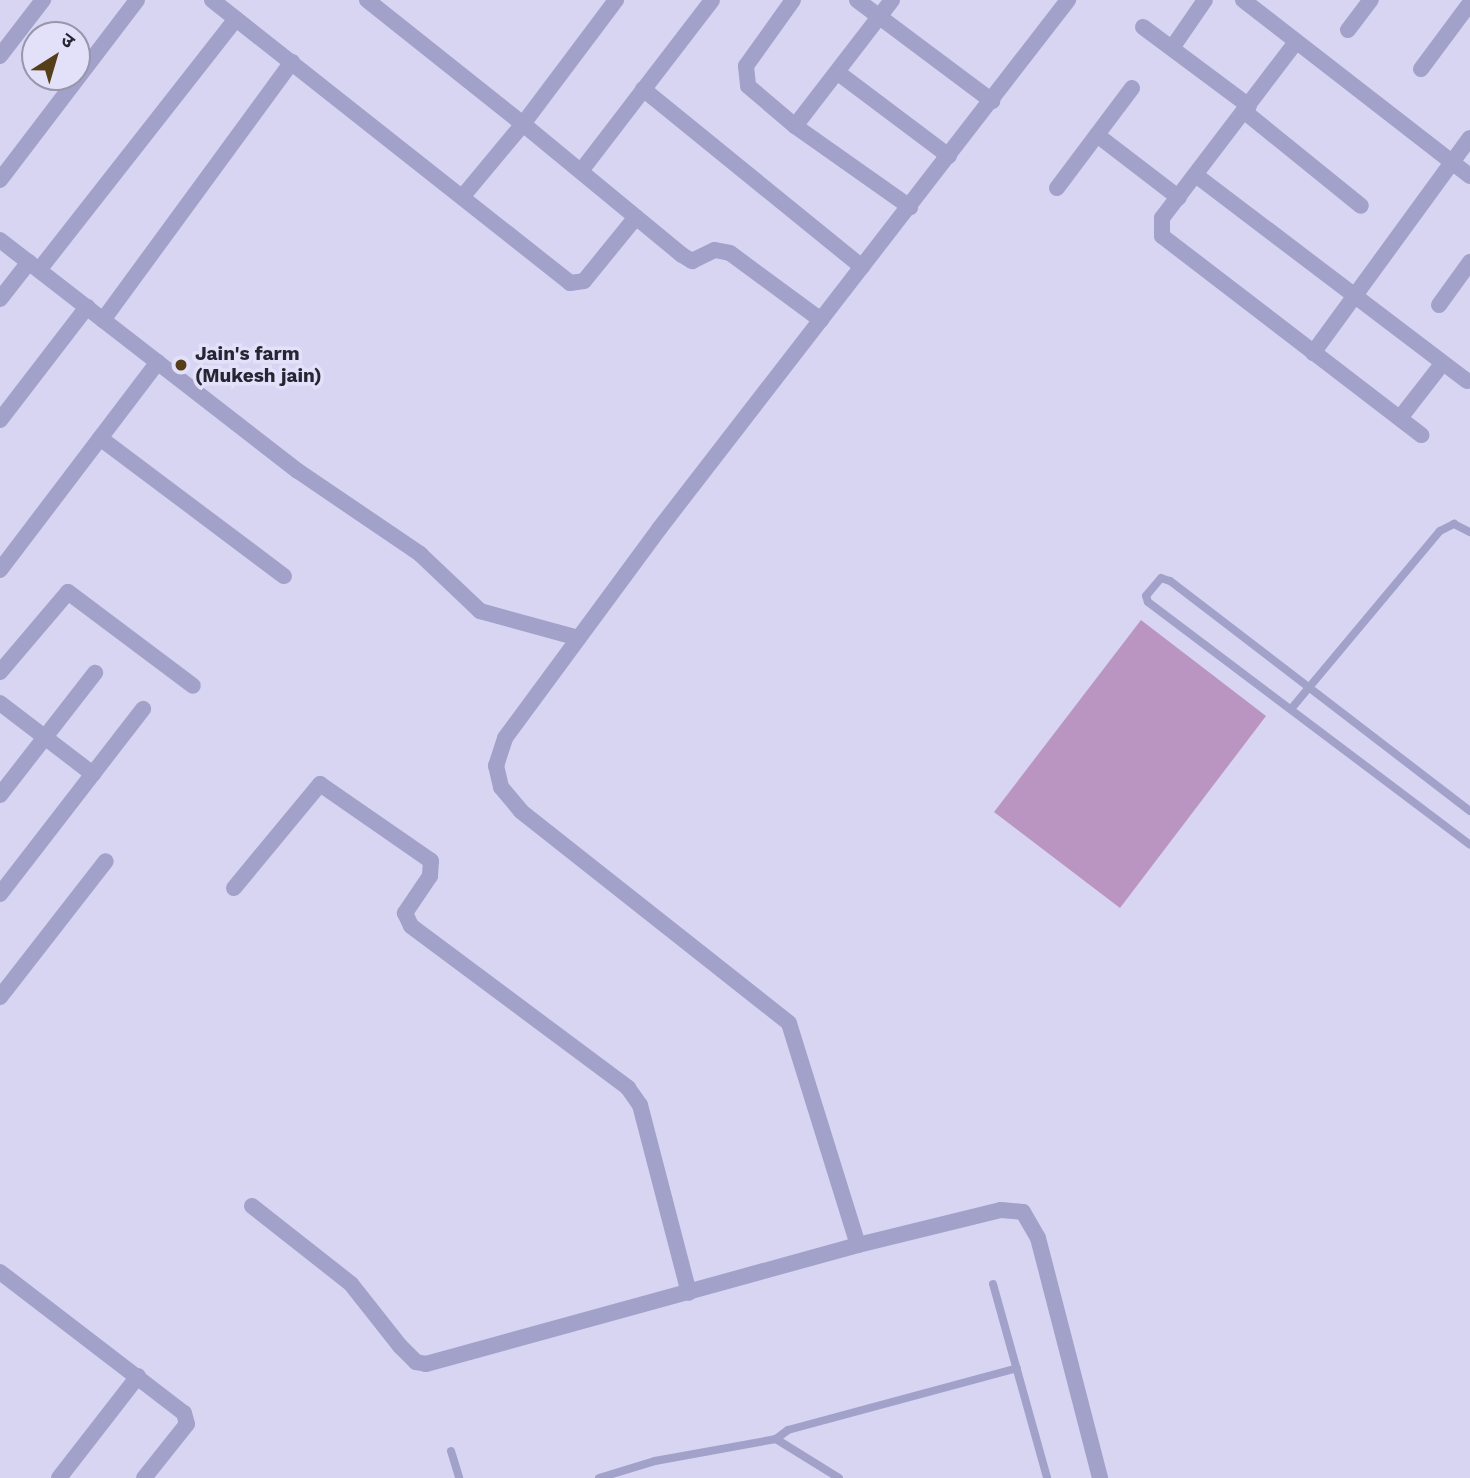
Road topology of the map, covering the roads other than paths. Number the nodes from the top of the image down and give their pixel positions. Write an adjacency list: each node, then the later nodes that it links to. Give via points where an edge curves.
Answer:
1 (43, 0): 21 (street)
2 (136, 0): 38 (street)
3 (212, 0): 16 (street)
4 (367, 0): 29 (street)
5 (616, 0): 29 (street)
6 (712, 0): 25 (street)
7 (793, 0): 30 (street, via 744,75 748,86)
8 (857, 0): 15 (street)
9 (892, 0): 15 (street)
10 (1068, 0): 27 (street)
11 (1205, 0): 20 (street)
12 (1243, 0): 19 (street)
13 (1371, 0): 18 (street)
14 (1470, 3): 23 (street)
15 (879, 16): 24 (street); 27 (street)
16 (236, 19): 22 (street); 47 (street)
17 (1143, 27): 20 (street)
18 (1348, 30)
19 (1296, 42): 28 (street); 34 (street)
20 (1172, 48): 28 (street)
21 (0, 56)
22 (292, 62): 40 (street); 53 (street)
23 (1421, 69)
24 (837, 72): 30 (street); 33 (street)
25 (643, 89): 35 (street); 48 (street)
26 (1132, 89): 31 (street)
27 (992, 101): 33 (street)
28 (1247, 109): 36 (street); 42 (street)
29 (523, 124): 35 (street); 40 (street)
30 (795, 126): 43 (street)
31 (1097, 135): 39 (street); 41 (street)
32 (1470, 138): 34 (street)
33 (950, 156): 43 (street)
34 (1453, 162): 37 (street); 49 (street)
35 (581, 172): 44 (street)
36 (1197, 176): 41 (street); 49 (street)
37 (1470, 176)
38 (0, 180)
39 (1057, 188)
40 (463, 196): 44 (street, via 577,286)
41 (1179, 198): 55 (street, via 1160,227 1169,244)
42 (1361, 206)
43 (910, 207): 48 (street)
44 (636, 216): 54 (street, via 692,261 715,250 730,253)
45 (0, 240): 47 (street)
46 (1470, 262): 51 (street)
47 (34, 266): 50 (street); 52 (street)
48 (862, 267): 54 (street)
49 (1356, 296): 55 (street); 57 (street)
50 (0, 299)
51 (1439, 305)
52 (87, 307): 53 (street); 60 (street)
53 (103, 320): 56 (street)
54 (821, 320): 66 (street)
55 (1313, 353): 59 (street)
56 (158, 362): 62 (street); 66 (street, via 298,471 420,554 480,611)
57 (1442, 363): 58 (street); 59 (street)
58 (1468, 381)
59 (1400, 418): 61 (street)
60 (0, 420)
61 (1421, 435)
62 (100, 438): 64 (street); 65 (street)
63 (1470, 532): 70 (lane, via 1454,524 1440,531)
64 (0, 570)
65 (284, 576)
66 (578, 638): 84 (street, via 505,737 496,766 501,787 558,842 789,1023)
67 (0, 672): 69 (street, via 68,592)
68 (95, 673): 74 (street)
69 (193, 686)
70 (1310, 686): 73 (lane); 73 (lane, via 1161,578 1146,596 1148,602); 77 (lane)
71 (0, 703): 74 (street)
72 (144, 709): 75 (street)
73 (1291, 709): 78 (lane)
74 (45, 738): 75 (street); 76 (street)
75 (93, 774): 81 (street)
76 (0, 795)
77 (1470, 811)
78 (1470, 845)
79 (106, 861): 82 (street)
80 (234, 888): 87 (street, via 320,784 431,861 430,876 405,912 411,926 628,1088 640,1105)
81 (0, 894)
82 (0, 997)
83 (252, 1206): 87 (street, via 351,1284 416,1363)
84 (858, 1245): 87 (street); 98 (street, via 1001,1210 1023,1212 1038,1238)
85 (0, 1272): 89 (street)
86 (993, 1284): 88 (lane)
87 (689, 1293)
88 (1017, 1368): 90 (lane, via 788,1430); 97 (lane)
89 (138, 1376): 92 (street); 93 (street, via 178,1406 187,1424)
90 (776, 1439): 95 (lane, via 655,1461); 96 (lane)
91 (451, 1451): 94 (lane)
92 (60, 1478)
93 (144, 1478)
94 (458, 1478)
95 (599, 1478)
96 (839, 1478)
97 (1047, 1478)
98 (1100, 1478)

